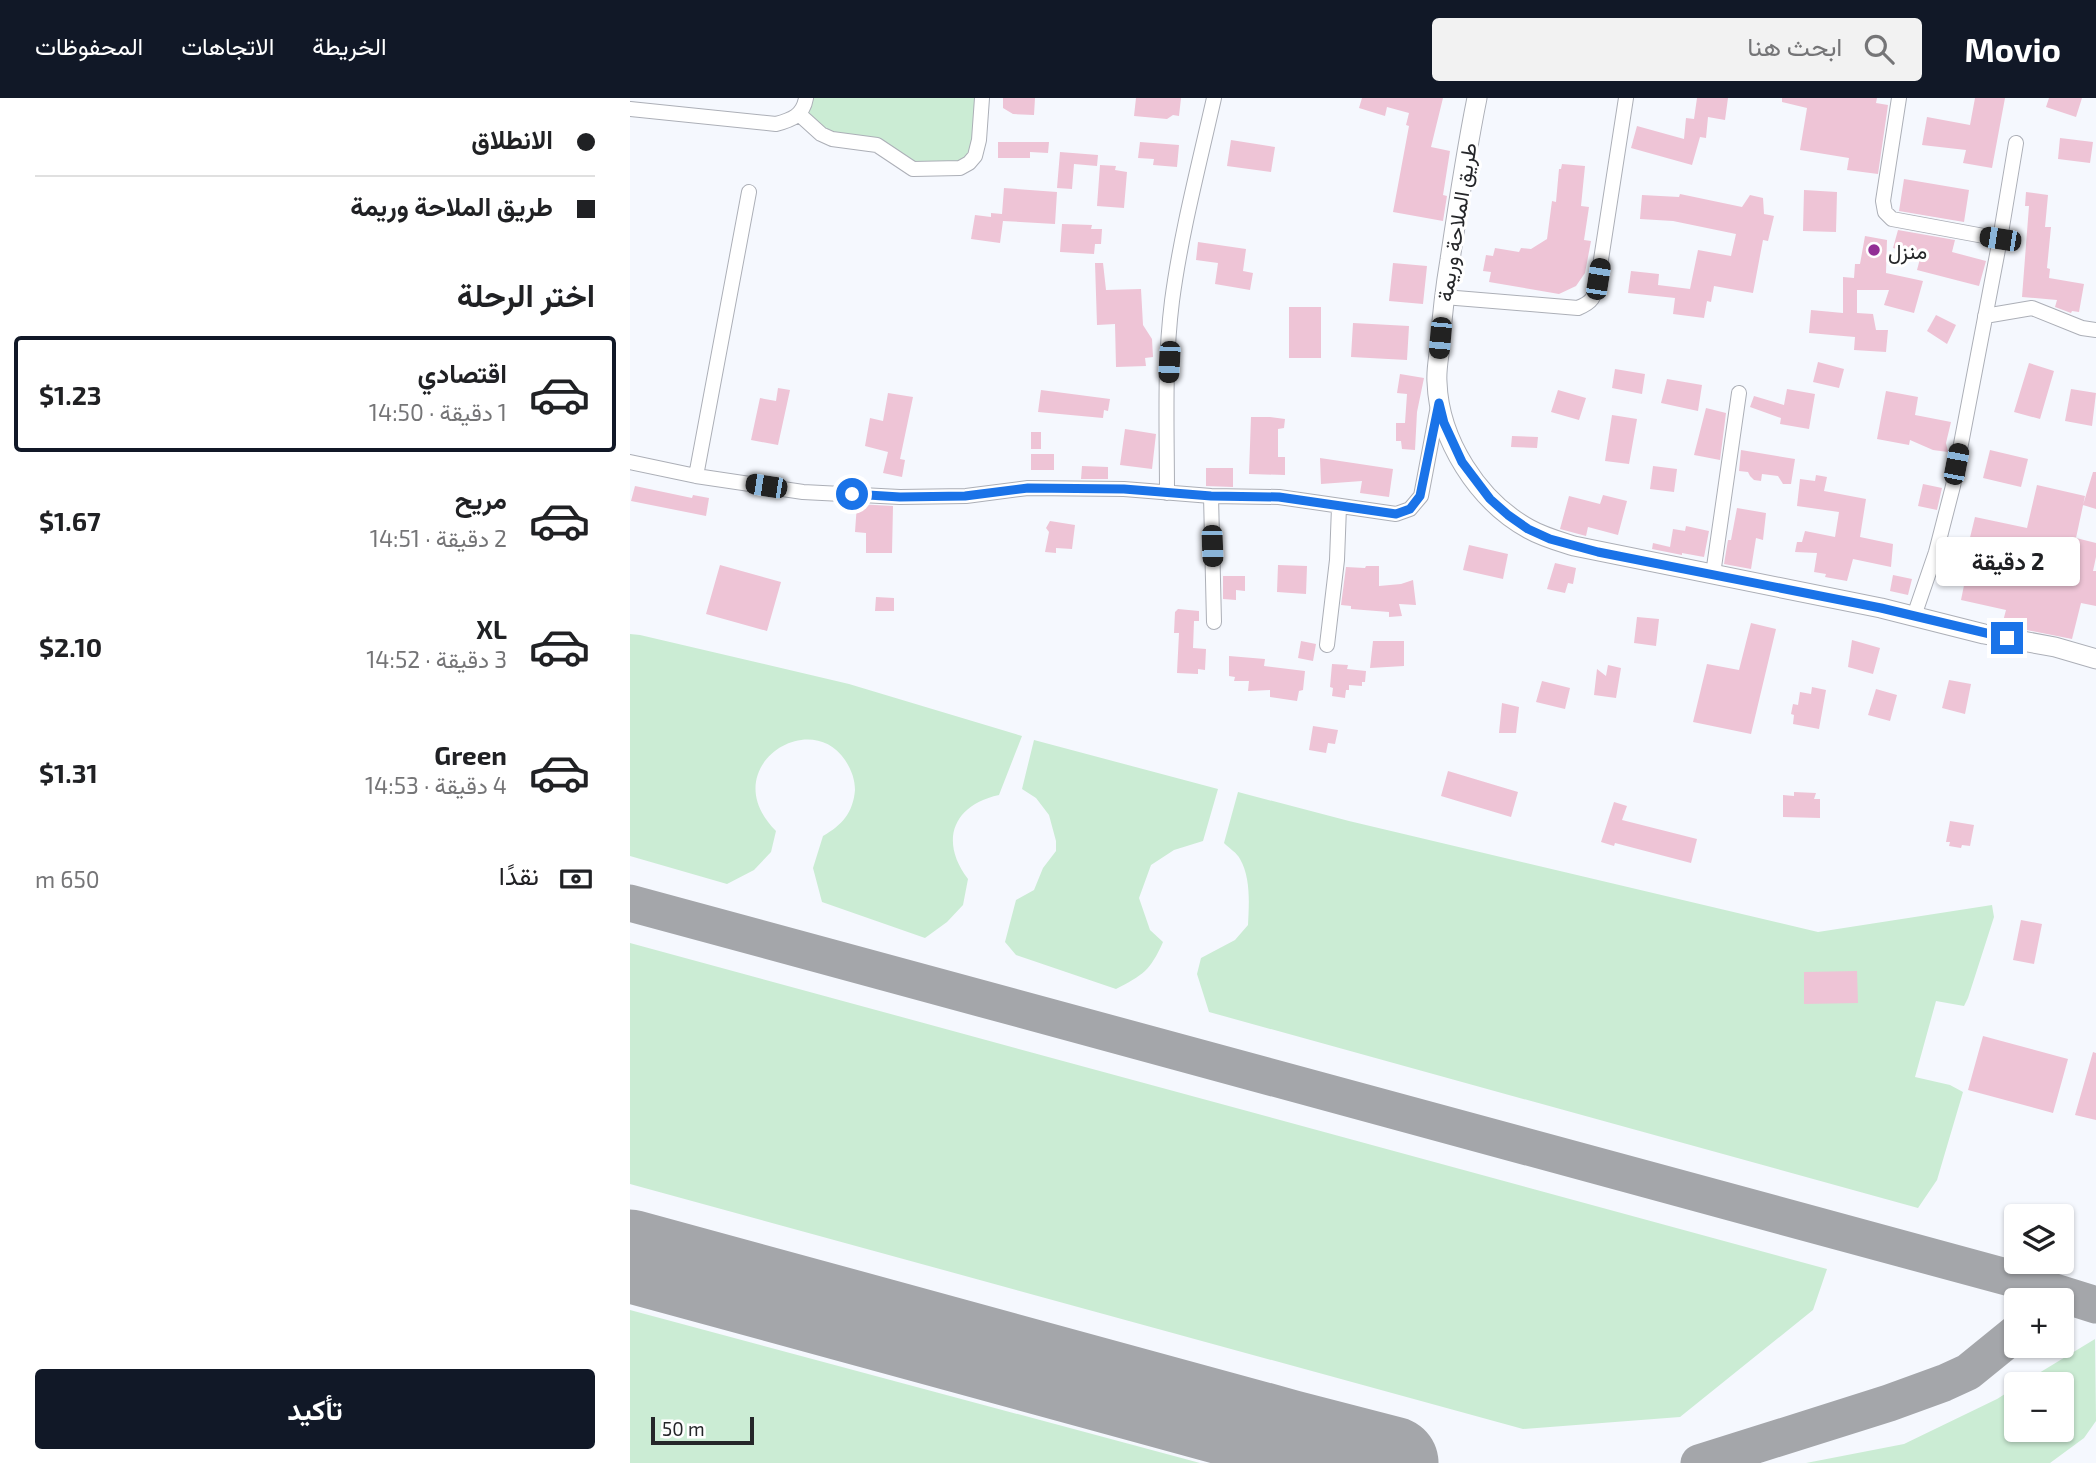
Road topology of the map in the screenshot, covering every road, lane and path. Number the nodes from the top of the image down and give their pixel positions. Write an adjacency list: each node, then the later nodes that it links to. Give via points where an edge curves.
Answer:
1 (806, 98): 8 (street)
2 (982, 98): 8 (street, via 975,156 960,168 907,167 877,145 821,134)
3 (1214, 98): 19 (street, via 1172,305)
4 (1477, 98): 12 (street, طريق الملاحة وريمة)
5 (1626, 98): 12 (street, via 1598,279 1590,303 1578,308)
6 (1899, 98): 11 (street, via 1885,212 1892,219)
7 (633, 108): 8 (street, via 776,124)
8 (800, 114)
9 (2016, 143): 11 (street)
10 (749, 192): 18 (street)
11 (2000, 239): 13 (street)
12 (1444, 297): 16 (street, طريق الملاحة وريمة)
13 (1985, 316): 14 (street, via 2032,308); 23 (street, via 1952,486)
14 (2096, 330)
15 (1739, 393): 22 (street)
16 (1439, 403): 21 (street, via 1415,506 1396,514); 22 (street, طريق الملاحة وريمة, via 1462,462 1490,499 1528,529 1574,546)
17 (630, 462): 18 (street)
18 (696, 476): 19 (street, via 803,492 900,497 965,496 1028,488)
19 (1167, 493): 20 (street)
20 (1211, 496): 21 (street, via 1279,497); 24 (street)
21 (1339, 507): 25 (street)
22 (1713, 574): 23 (street, طريق الملاحة وريمة)
23 (1914, 616): 26 (street, طريق الملاحة وريمة)
24 (1214, 622)
25 (1327, 645)
26 (2096, 659)

